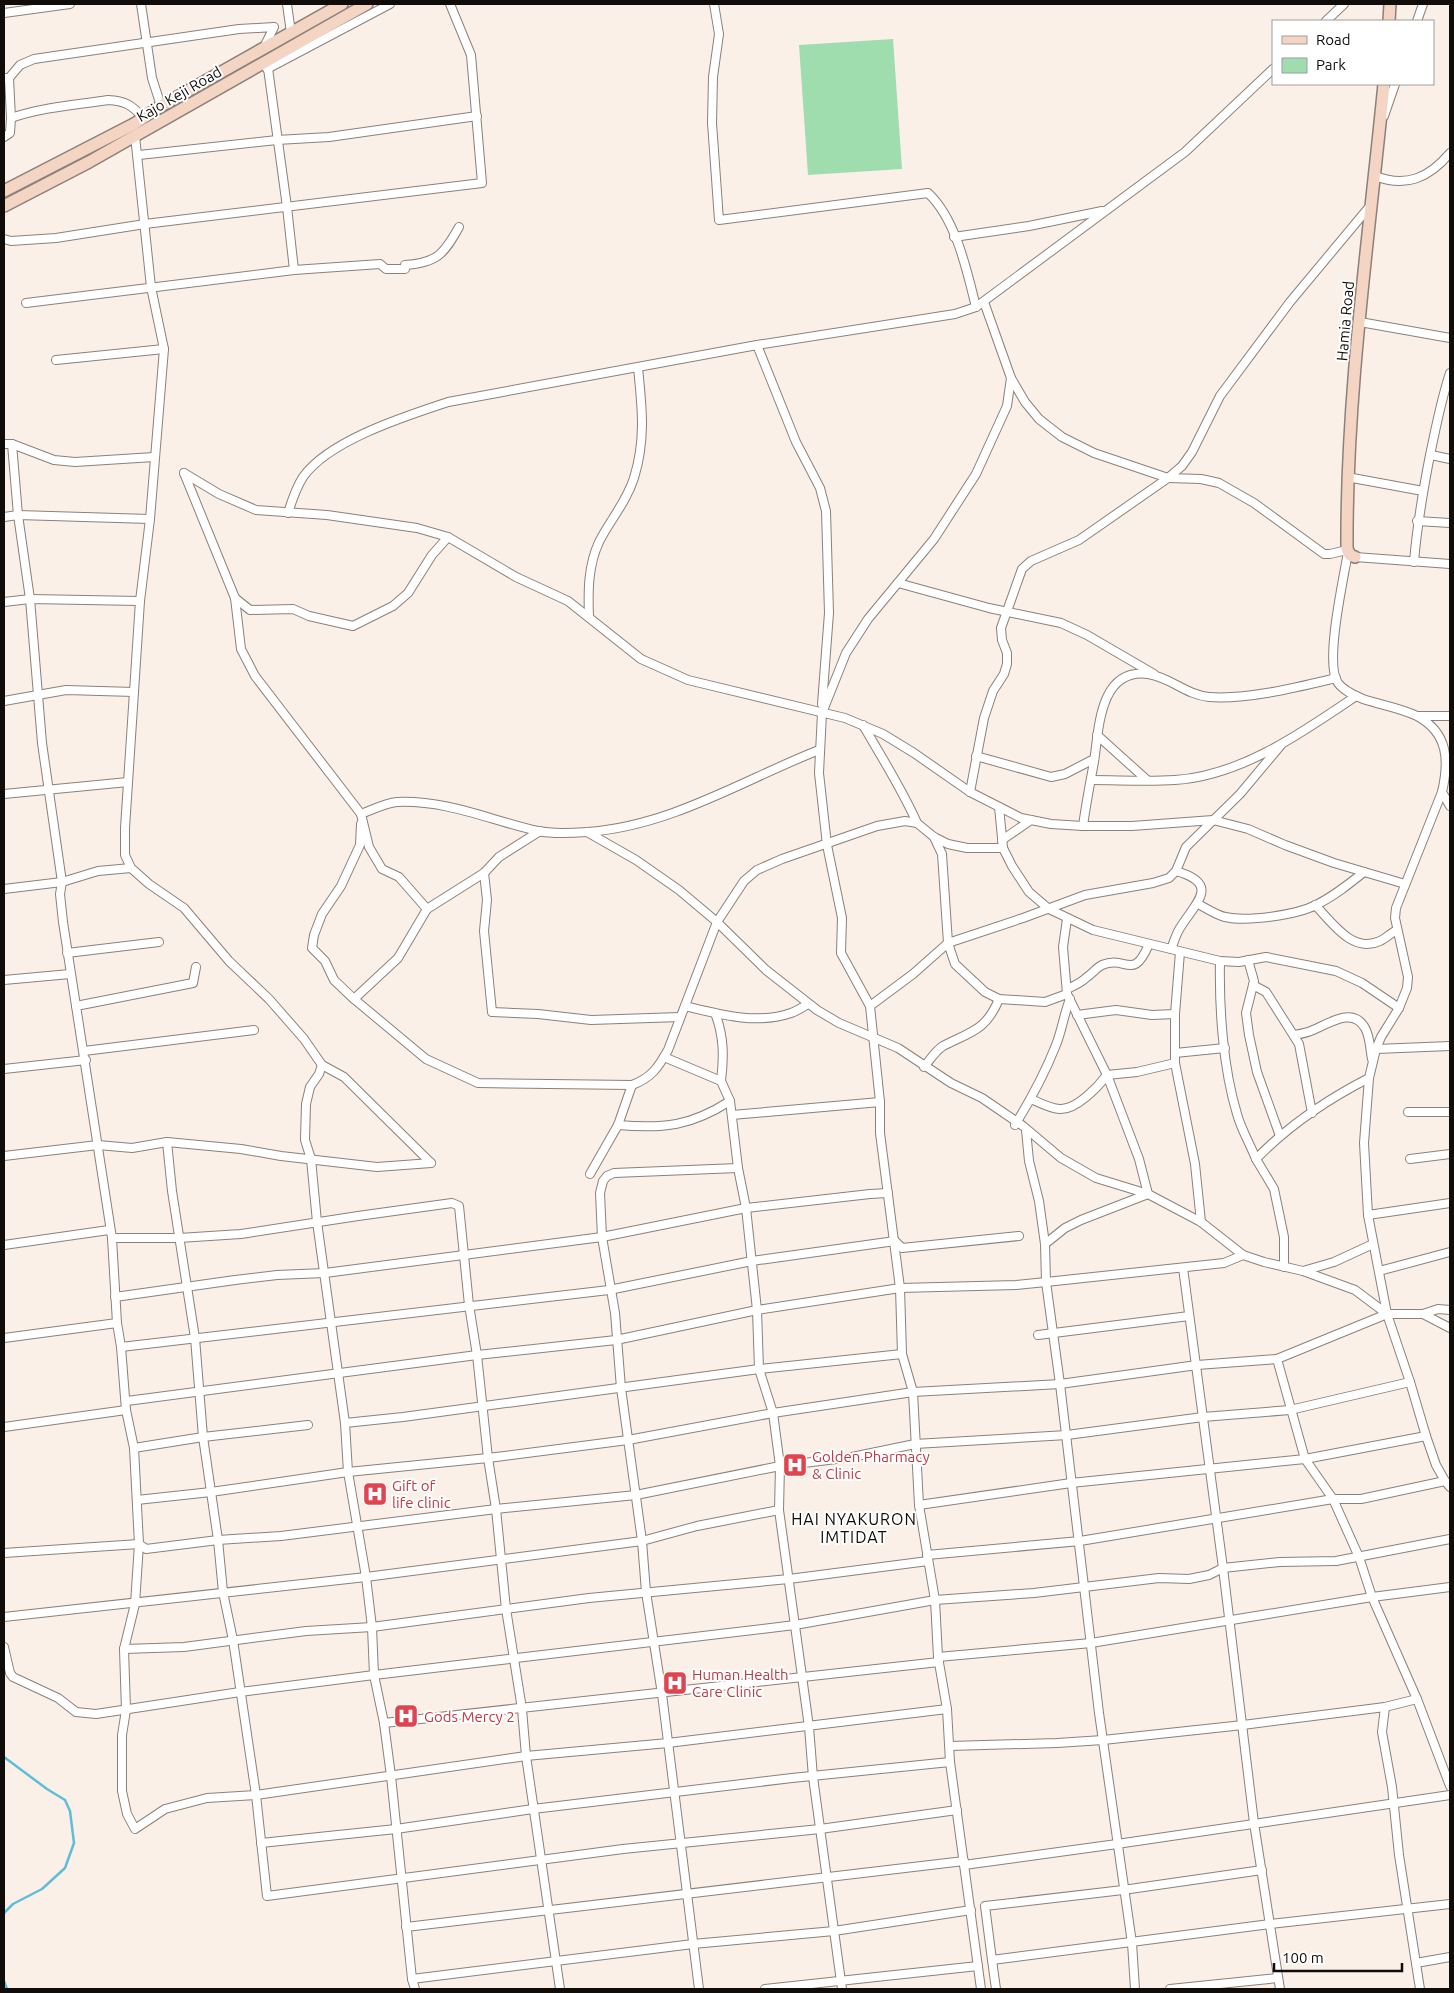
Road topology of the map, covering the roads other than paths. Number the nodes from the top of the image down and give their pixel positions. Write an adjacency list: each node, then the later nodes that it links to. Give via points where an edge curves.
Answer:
1 (70, 4): 12 (street)
2 (141, 4): 17 (street)
3 (287, 4): 16 (street)
4 (342, 4): 16 (main road, Kajo Keji Road)
5 (367, 4): 19 (main road, Kajo Keji Road)
6 (390, 4): 19 (street)
7 (450, 4): 25 (street, via 471,55)
8 (714, 4): 42 (street, via 719,34 713,77 712,123 719,220 928,193 936,200)
9 (1344, 4): 13 (street)
10 (1390, 4): 14 (main road)
11 (1423, 4): 15 (street)
12 (4, 13)
13 (1327, 20)
14 (1389, 20)
15 (1417, 20)
16 (291, 33): 18 (main road, Kajo Keji Road)
17 (146, 42): 18 (street, via 274,27); 21 (street, via 28,61); 24 (street)
18 (264, 47): 24 (main road, Kajo Keji Road)
19 (267, 65): 29 (main road, Kajo Keji Road); 31 (street)
20 (1272, 70): 39 (street, via 1185,152)
21 (6, 78): 27 (street)
22 (1384, 85): 28 (main road, Hamia Road)
23 (1395, 85): 28 (street)
24 (161, 106): 26 (main road, Kajo Keji Road)
25 (477, 116): 31 (street, via 329,138); 38 (street, via 482,183)
26 (143, 117): 27 (street, via 130,105 108,100); 35 (main road, Kajo Keji Road)
27 (11, 118): 30 (street, via 10,133)
28 (1379, 130): 34 (main road, Hamia Road)
29 (136, 136): 33 (street); 37 (main road, Kajo Keji Road)
30 (4, 137)
31 (277, 140): 33 (street); 38 (street)
32 (1450, 153): 34 (street, via 1432,171 1413,180 1396,182)
33 (139, 155): 40 (street)
34 (1375, 176): 36 (main road, Hamia Road)
35 (4, 191)
36 (1372, 204): 49 (main road, Hamia Road); 63 (street, via 1290,302 1220,396 1192,452)
37 (4, 206)
38 (287, 207): 40 (street); 44 (street)
39 (1106, 210): 42 (street); 46 (street)
40 (145, 224): 43 (street, via 56,238); 45 (street)
41 (459, 227): 44 (street, via 438,257 405,264 405,269 386,269 380,264)
42 (954, 237): 48 (street)
43 (4, 240)
44 (294, 270): 45 (street)
45 (151, 287): 47 (street); 52 (street)
46 (984, 302): 48 (street); 56 (street)
47 (26, 303)
48 (976, 307): 51 (street, via 955,314)
49 (1360, 322): 50 (street); 62 (main road, Hamia Road)
50 (1450, 338)
51 (757, 345): 54 (street); 88 (street, via 796,442 820,488 826,512 829,613)
52 (164, 349): 53 (street); 60 (street)
53 (56, 360)
54 (638, 368): 65 (street, via 448,402 413,414 347,442 315,463 299,485); 81 (street, via 644,417 641,442 634,477 624,502 593,560 588,581)
55 (1450, 373): 57 (street)
56 (1010, 378): 63 (street, via 1039,419 1062,437 1094,453); 75 (street, via 1007,406 976,474 934,539)
57 (1446, 398): 59 (street)
58 (8, 444): 60 (street, via 54,460 75,462); 66 (street)
59 (1430, 455): 61 (street); 64 (street)
60 (154, 456): 68 (street)
61 (1450, 458)
62 (1347, 477): 64 (street); 72 (main road, Hamia Road)
63 (1168, 478): 72 (street, via 1219,483 1254,503 1324,554); 80 (street, via 1078,540 1026,564)
64 (1423, 491): 69 (street)
65 (288, 512): 71 (street, via 417,528); 76 (street, via 256,510 219,494 184,473)
66 (18, 515): 67 (street); 68 (street); 77 (street)
67 (4, 517)
68 (150, 519): 78 (street)
69 (1417, 522): 70 (street); 73 (street)
70 (1450, 523)
71 (448, 537): 76 (street, via 432,555 408,593 393,606 353,626 293,609 250,610); 81 (street, via 516,577 568,601)
72 (1350, 553): 73 (street); 83 (street, via 1332,656)
73 (1414, 562): 74 (street)
74 (1450, 564)
75 (898, 583): 80 (street); 88 (street, via 868,619 846,653)
76 (235, 598): 106 (street, via 241,649 254,676)
77 (30, 599): 78 (street); 79 (street); 85 (street)
78 (140, 601): 84 (street)
79 (4, 602)
80 (1007, 611): 82 (street, via 1074,629); 95 (street, via 1000,633 1007,664 993,691)
81 (589, 618): 88 (street, via 640,658 688,680)
82 (1160, 677): 83 (street, via 1188,692 1207,697 1238,696); 92 (street, via 1127,676 1114,686 1106,697)
83 (1336, 678): 86 (street)
84 (134, 692): 85 (street, via 66,690); 99 (street)
85 (37, 696): 87 (street); 100 (street)
86 (1356, 696): 89 (street); 93 (street)
87 (4, 700)
88 (822, 713): 91 (street); 94 (street)
89 (1416, 716): 90 (street); 102 (street, via 1430,724 1442,742 1447,771)
90 (1450, 716)
91 (863, 725): 101 (street, via 914,752); 109 (street, via 903,792)
92 (1097, 735): 96 (street); 98 (street)
93 (1281, 745): 98 (street, via 1219,772 1176,780); 108 (street, via 1240,794)
94 (819, 750): 112 (street, via 703,803 621,827); 115 (street)
95 (976, 756): 96 (street, via 1051,777 1065,774); 101 (street)
96 (1094, 759): 97 (street)
97 (1091, 780): 98 (street); 110 (street)
98 (1147, 780)
99 (128, 782): 100 (street); 116 (street, via 125,844)
100 (49, 789): 103 (street); 120 (street)
101 (970, 792): 105 (street)
102 (1442, 792): 104 (street); 121 (street)
103 (4, 794)
104 (1450, 806)
105 (999, 807): 107 (street); 114 (street)
106 (361, 814): 111 (street, via 395,802 451,806); 125 (street, via 369,847 382,869 399,877); 143 (street, via 360,845 341,886 322,914 312,948 325,961 334,980)
107 (1031, 820): 110 (street); 114 (street)
108 (1213, 820): 110 (street); 117 (street, via 1186,847); 118 (street, via 1248,829)
109 (917, 823): 113 (street); 115 (street, via 892,822)
110 (1083, 826)
111 (540, 831): 112 (street); 119 (street, via 499,857)
112 (587, 832): 128 (street, via 636,860)
113 (934, 837): 114 (street, via 967,848); 131 (street, via 944,863)
114 (1003, 844): 126 (street, via 1012,866 1029,892)
115 (827, 845): 128 (street, via 757,870 744,881); 148 (street, via 842,918 841,953)
116 (131, 868): 120 (street, via 98,871); 165 (street, via 184,908 275,1006)
117 (1176, 871): 123 (street, via 1189,874 1201,884 1202,895); 126 (street, via 1168,878 1153,883 1085,895)
118 (1364, 872): 121 (street); 124 (street)
119 (484, 873): 125 (street); 153 (street, via 487,900 485,940 492,1012 591,1020)
120 (62, 882): 122 (street); 135 (street, via 60,894)
121 (1405, 884): 129 (street, via 1396,908)
122 (4, 889)
123 (1198, 904): 124 (street, via 1223,917 1242,919 1288,913); 133 (street, via 1179,930)
124 (1315, 905): 129 (street, via 1350,940 1366,944 1379,942)
125 (427, 909): 143 (street, via 398,958)
126 (1049, 909): 127 (street); 131 (street)
127 (1067, 919): 132 (street, via 1093,930); 142 (street, via 1063,947)
128 (717, 922): 145 (street, via 766,970); 147 (street)
129 (1397, 930): 149 (street, via 1408,977 1405,998)
130 (159, 942): 135 (street)
131 (948, 943): 144 (street, via 955,964 985,992); 148 (street)
132 (1148, 944): 133 (street); 142 (street, via 1140,962 1135,965 1106,963 1097,967)
133 (1171, 949): 134 (street)
134 (1180, 952): 137 (street); 151 (street)
135 (68, 953): 139 (street)
136 (1248, 960): 137 (street); 141 (street); 149 (street, via 1266,957 1336,971 1362,983)
137 (1220, 961): 158 (street)
138 (196, 967): 146 (street, via 193,984)
139 (70, 974): 140 (street); 146 (street)
140 (4, 980)
141 (1253, 985): 155 (street, via 1266,992); 182 (street, via 1246,1013 1249,1035 1257,1072)
142 (1068, 994): 144 (street, via 1045,1002); 152 (street); 172 (street, via 1057,1043)
143 (354, 999): 171 (street, via 426,1059 478,1083)
144 (999, 999): 166 (street, via 988,1020 963,1038 942,1047)
145 (808, 1004): 150 (street, via 791,1013 771,1017); 156 (street)
146 (76, 1006): 161 (street)
147 (685, 1006): 150 (street); 153 (street)
148 (870, 1006): 156 (street)
149 (1399, 1008): 159 (street)
150 (715, 1013): 170 (street, via 722,1030)
151 (1175, 1014): 152 (street, via 1116,1010); 160 (street)
152 (1077, 1015): 168 (street)
153 (680, 1017): 162 (street)
154 (254, 1030): 161 (street)
155 (1294, 1035): 163 (street, via 1311,1031 1336,1018 1360,1021 1365,1028); 177 (street, via 1300,1044)
156 (874, 1038): 166 (street, via 898,1048); 174 (street)
157 (1450, 1046): 159 (street)
158 (1225, 1048): 160 (street); 188 (street, via 1237,1116)
159 (1376, 1049): 163 (street)
160 (1175, 1054): 164 (street)
161 (85, 1056): 167 (street); 184 (street)
162 (664, 1057): 170 (street); 171 (street, via 659,1067 644,1081)
163 (1372, 1063): 169 (street)
164 (1175, 1064): 168 (street); 198 (street, via 1195,1164)
165 (322, 1065): 187 (street, via 310,1087 306,1104 305,1140); 187 (street, via 344,1077 431,1163 377,1167)
166 (924, 1067): 181 (street, via 982,1098)
167 (4, 1069)
168 (1107, 1075): 172 (street, via 1097,1088 1062,1110); 193 (street)
169 (1369, 1078): 177 (street); 196 (street, via 1364,1143)
170 (721, 1081): 173 (street)
171 (632, 1085): 179 (street)
172 (1031, 1099): 180 (street)
173 (730, 1101): 178 (street); 179 (street, via 714,1112 686,1123 640,1127)
174 (880, 1102): 178 (street); 192 (street, via 880,1133)
175 (1408, 1112): 176 (street)
176 (1450, 1112)
177 (1312, 1113): 182 (street)
178 (732, 1115): 190 (street)
179 (618, 1125): 191 (street)
180 (1014, 1126)
181 (1026, 1130): 193 (street, via 1061,1158 1096,1178); 204 (street)
182 (1280, 1136): 188 (street)
183 (167, 1142): 184 (street, via 132,1148); 187 (street); 202 (street)
184 (98, 1145): 186 (street); 199 (street)
185 (1450, 1154): 189 (street)
186 (4, 1156)
187 (310, 1159): 197 (street)
188 (1256, 1160): 211 (street, via 1274,1189 1284,1237)
189 (1410, 1160)
190 (738, 1168): 195 (street); 201 (street, via 614,1173 607,1176 600,1193)
191 (590, 1174)
192 (888, 1193): 195 (street); 203 (street)
193 (1148, 1194): 198 (street); 204 (street, via 1081,1220)
194 (1450, 1203): 196 (street)
195 (746, 1208): 201 (street); 210 (street)
196 (1368, 1215): 205 (street)
197 (317, 1222): 202 (street, via 241,1234); 208 (street, via 456,1204 460,1209); 215 (street)
198 (1201, 1222): 209 (street)
199 (111, 1234): 202 (street); 206 (street); 220 (street)
200 (1019, 1236): 203 (street, via 902,1248)
201 (602, 1237): 208 (street); 219 (street)
202 (179, 1238): 217 (street)
203 (895, 1241): 210 (street); 218 (street)
204 (1045, 1244): 216 (street)
205 (1373, 1244): 213 (street, via 1334,1262); 214 (street)
206 (4, 1245)
207 (1450, 1252): 214 (street)
208 (463, 1254): 215 (street); 221 (street)
209 (1244, 1255): 211 (street); 212 (street, via 1224,1263)
210 (752, 1261): 219 (street); 222 (street)
211 (1284, 1266): 213 (street)
212 (1183, 1268): 216 (street); 226 (street)
213 (1304, 1271): 224 (street, via 1355,1290)
214 (1379, 1271): 224 (street)
215 (325, 1273): 217 (street, via 277,1275); 227 (street)
216 (1046, 1282): 218 (street); 230 (street)
217 (186, 1287): 220 (street); 233 (street)
218 (900, 1288): 222 (street); 236 (street)
219 (610, 1290): 221 (street); 234 (street)
220 (115, 1297): 228 (street)
221 (469, 1306): 227 (street); 237 (street)
222 (757, 1310): 234 (street); 240 (street)
223 (1450, 1310): 225 (street, via 1438,1308)
224 (1386, 1314): 225 (street); 238 (street); 242 (street)
225 (1423, 1314): 229 (street)
226 (1189, 1316): 230 (street); 239 (street)
227 (332, 1321): 233 (street); 241 (street)
228 (117, 1323): 232 (street); 235 (street)
229 (1450, 1328)
230 (1052, 1334): 231 (street); 243 (street)
231 (1038, 1335)
232 (4, 1338)
233 (195, 1338): 235 (street); 245 (street)
234 (616, 1340): 237 (street); 244 (street)
235 (121, 1347): 247 (street)
236 (902, 1354): 240 (street); 246 (street)
237 (477, 1355): 241 (street); 248 (street)
238 (1276, 1358): 239 (street); 250 (street)
239 (1197, 1366): 243 (street); 252 (street)
240 (759, 1369): 244 (street); 251 (street)
241 (338, 1373): 245 (street); 253 (street)
242 (1410, 1382): 250 (street); 257 (street)
243 (1060, 1384): 246 (street); 256 (street)
244 (621, 1388): 248 (street); 259 (street)
245 (198, 1391): 247 (street); 258 (street)
246 (913, 1392): 251 (street); 260 (street)
247 (127, 1401): 249 (street)
248 (483, 1405): 253 (street); 262 (street)
249 (126, 1410): 255 (street); 261 (street)
250 (1290, 1410): 252 (street); 263 (street)
251 (773, 1413): 259 (street); 264 (street)
252 (1203, 1418): 256 (street); 265 (street)
253 (345, 1423): 266 (street)
254 (308, 1425): 258 (street)
255 (4, 1427)
256 (1067, 1435): 260 (street); 267 (street)
257 (1426, 1436): 263 (street); 268 (street)
258 (203, 1437): 261 (street); 269 (street)
259 (628, 1440): 262 (street); 270 (street)
260 (915, 1444): 264 (street, via 852,1457); 273 (street)
261 (134, 1448): 271 (street)
262 (488, 1458): 266 (street); 274 (street)
263 (1305, 1459): 265 (street); 272 (street)
264 (780, 1466): 270 (street); 275 (street)
265 (1210, 1468): 267 (street); 276 (street)
266 (348, 1472): 269 (street); 277 (street)
267 (1071, 1483): 273 (street); 281 (street)
268 (1447, 1484): 272 (street, via 1361,1499)
269 (211, 1492): 271 (street); 279 (street)
270 (636, 1495): 274 (street); 280 (street)
271 (137, 1500): 282 (street)
272 (1333, 1500): 276 (street); 284 (street)
273 (919, 1505): 285 (street)
274 (496, 1509): 277 (street); 286 (street)
275 (779, 1510): 280 (street); 289 (street)
276 (1217, 1519): 281 (street); 287 (street)
277 (357, 1526): 279 (street); 288 (street)
278 (1450, 1539): 284 (street)
279 (218, 1540): 282 (street, via 146,1549); 292 (street)
280 (642, 1541): 286 (street); 293 (street)
281 (1080, 1541): 285 (street); 290 (street)
282 (139, 1544): 283 (street); 296 (street)
283 (4, 1552)
284 (1359, 1557): 287 (street); 294 (street)
285 (927, 1558): 289 (street); 295 (street)
286 (502, 1559): 288 (street); 297 (street)
287 (1223, 1568): 290 (street, via 1189,1579 1159,1578); 299 (street)
288 (366, 1577): 292 (street); 301 (street)
289 (789, 1579): 293 (street); 300 (street)
290 (1085, 1586): 295 (street); 304 (street)
291 (1450, 1587): 294 (street)
292 (223, 1592): 296 (street); 302 (street)
293 (646, 1592): 297 (street); 303 (street)
294 (1372, 1597): 299 (street); 314 (street)
295 (935, 1600): 300 (street); 308 (street)
296 (135, 1604): 298 (street); 306 (street)
297 (506, 1609): 301 (street); 307 (street)
298 (4, 1617)
299 (1230, 1621): 304 (street); 320 (street)
300 (795, 1625): 303 (street); 311 (street)
301 (372, 1627): 302 (street); 310 (street)
302 (233, 1640): 306 (street, via 184,1647); 312 (street)
303 (652, 1641): 307 (street); 313 (street)
304 (1091, 1643): 308 (street); 322 (street)
305 (4, 1647): 309 (street)
306 (124, 1649): 317 (street)
307 (514, 1658): 310 (street); 316 (street)
308 (939, 1659): 311 (street); 318 (street)
309 (7, 1674): 317 (street, via 58,1698 79,1714)
310 (374, 1675): 312 (street); 319 (street)
311 (801, 1679): 313 (street); 321 (street)
312 (240, 1692): 317 (street); 332 (street)
313 (662, 1694): 316 (street); 323 (street)
314 (1417, 1698): 315 (street); 329 (street)
315 (1385, 1707): 320 (street); 333 (street, via 1382,1732)
316 (522, 1708): 319 (street); 325 (street)
317 (126, 1710): 332 (street, via 122,1735 122,1791 127,1814 135,1829 165,1809 185,1802)
318 (946, 1710): 321 (street); 324 (street)
319 (384, 1724): 327 (street)
320 (1243, 1725): 322 (street); 336 (street)
321 (809, 1727): 323 (street); 328 (street)
322 (1103, 1740): 324 (street); 341 (street)
323 (668, 1743): 325 (street); 330 (street)
324 (950, 1746): 326 (street)
325 (526, 1756): 327 (street); 334 (street)
326 (950, 1762): 328 (street); 335 (street)
327 (391, 1776): 332 (street); 337 (street)
328 (812, 1777): 330 (street); 338 (street)
329 (1450, 1786)
330 (674, 1793): 334 (street); 340 (street)
331 (1450, 1795): 333 (street)
332 (256, 1796): 339 (street)
333 (1394, 1804): 336 (street); 350 (street)
334 (533, 1809): 337 (street); 342 (street)
335 (957, 1810): 338 (street); 343 (street)
336 (1254, 1824): 341 (street); 344 (street)
337 (396, 1829): 339 (street); 346 (street)
338 (820, 1829): 340 (street); 345 (street)
339 (261, 1843): 346 (street, via 267,1896)
340 (681, 1843): 342 (street); 348 (street)
341 (1117, 1844): 343 (street); 347 (street)
342 (542, 1860): 346 (street); 351 (street)
343 (964, 1863): 345 (street); 352 (street)
344 (1262, 1870): 347 (street); 353 (street)
345 (827, 1876): 348 (street); 355 (street)
346 (401, 1877): 354 (street)
347 (1123, 1890): 356 (street); 360 (street, via 985,1906)
348 (687, 1894): 351 (street); 357 (street)
349 (1450, 1904): 350 (street)
350 (1408, 1909): 353 (street); 361 (street)
351 (548, 1910): 354 (street); 359 (street)
352 (971, 1910): 355 (street); 362 (street)
353 (1270, 1924): 356 (street); 363 (street)
354 (406, 1927): 364 (street)
355 (834, 1932): 357 (street); 365 (street)
356 (1132, 1943): 360 (street); 373 (street)
357 (693, 1944): 359 (street); 368 (street)
358 (1450, 1957): 361 (street)
359 (556, 1960): 364 (street); 367 (street)
360 (992, 1960): 372 (street)
361 (1416, 1963): 376 (street)
362 (978, 1966): 365 (street); 371 (street)
363 (1278, 1978): 374 (street); 375 (street)
364 (412, 1979): 366 (street)
365 (841, 1981): 369 (street); 370 (street)
366 (415, 1989)
367 (560, 1989)
368 (699, 1989)
369 (765, 1989)
370 (842, 1989)
371 (981, 1989)
372 (996, 1989)
373 (1135, 1989)
374 (1170, 1989)
375 (1280, 1989)
376 (1420, 1989)

